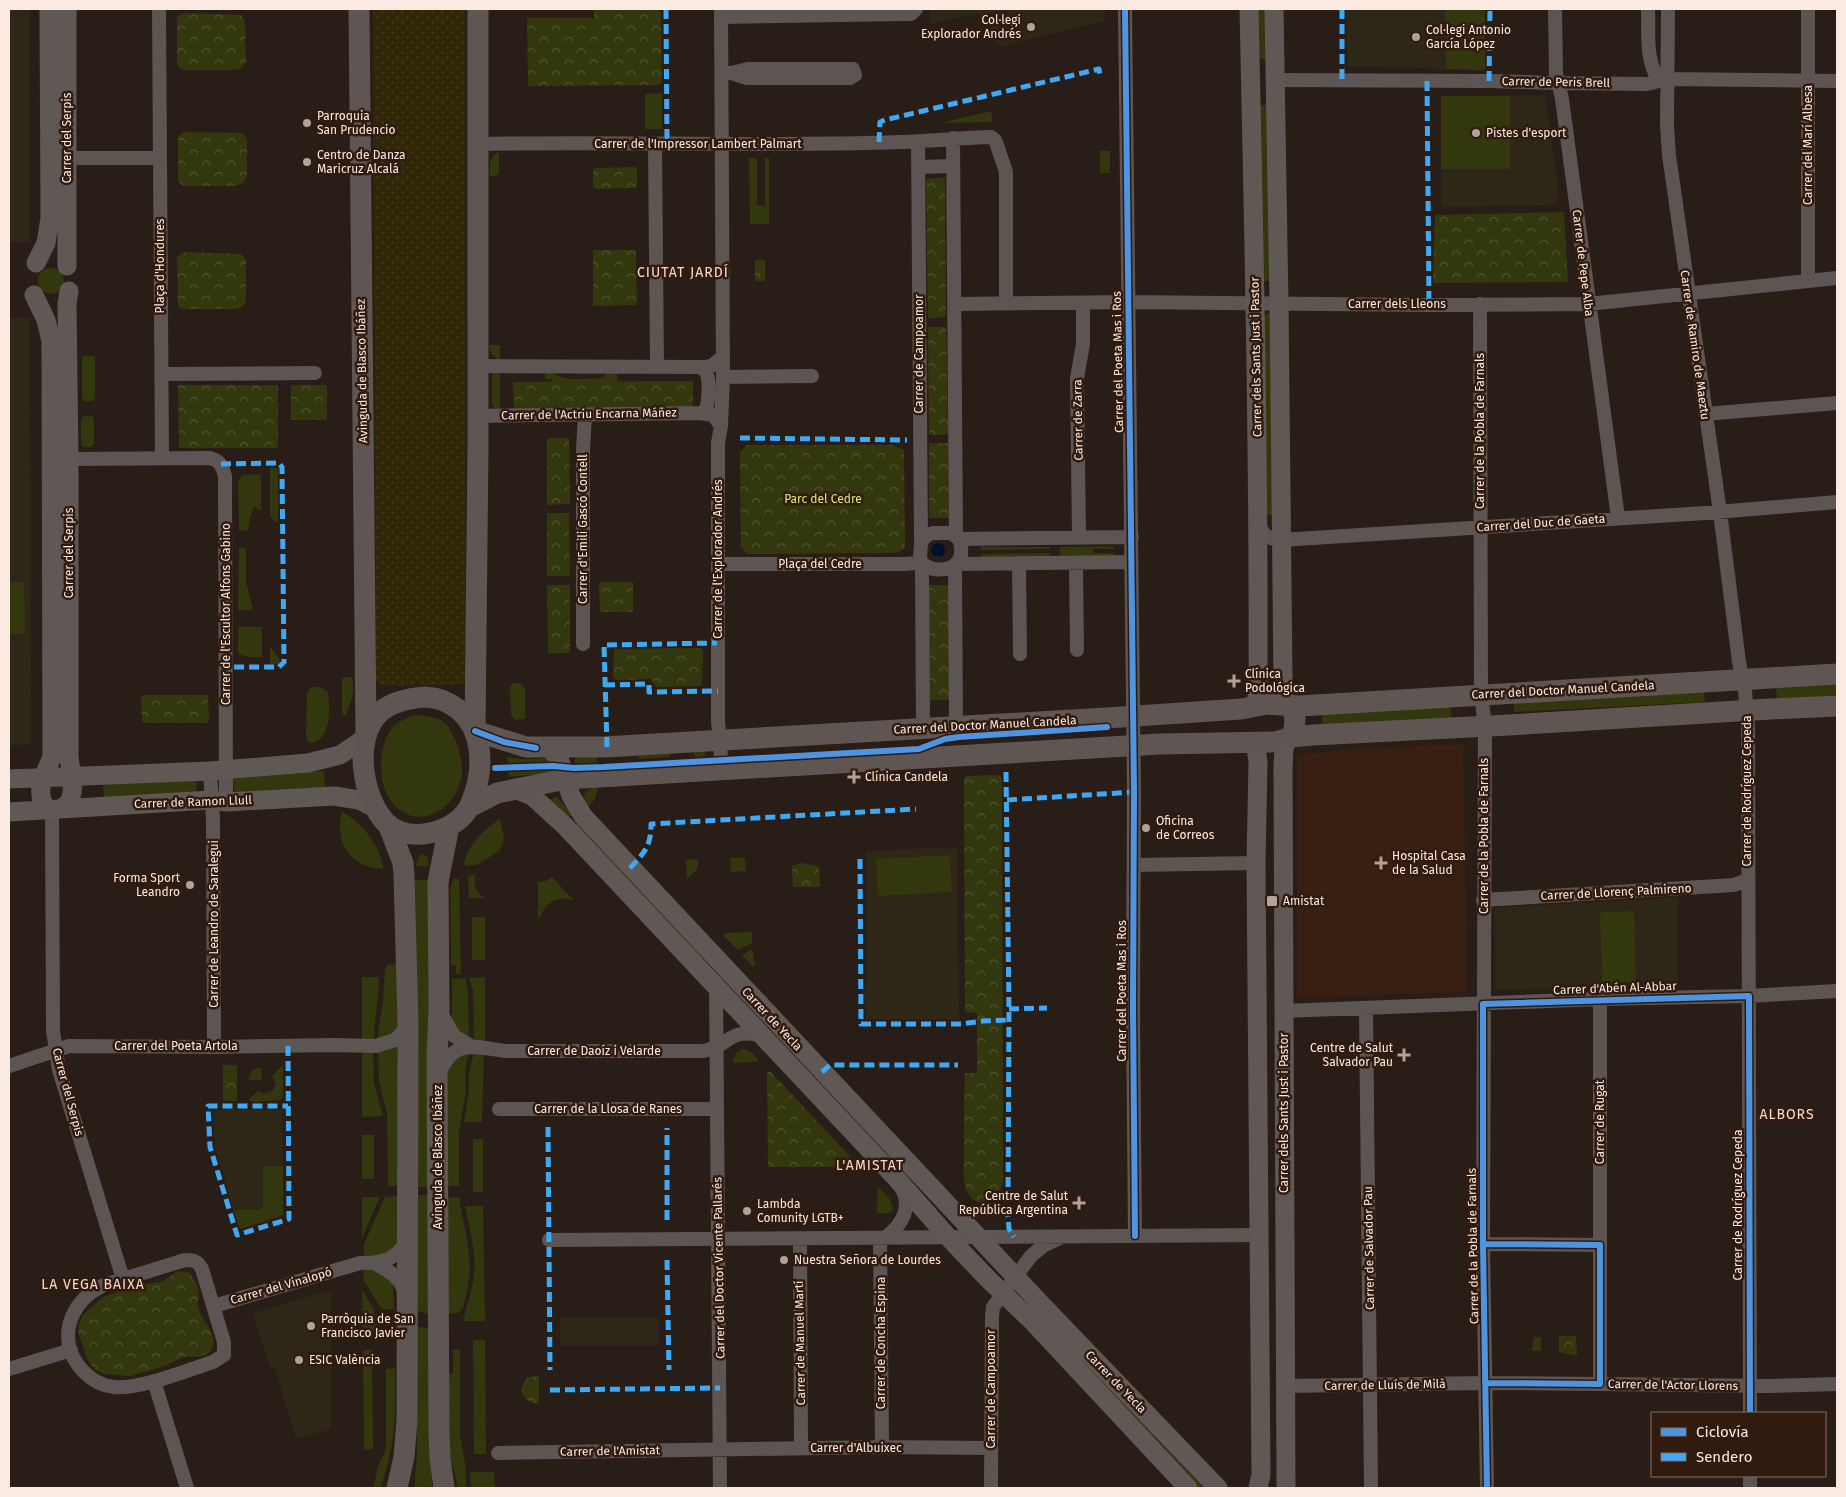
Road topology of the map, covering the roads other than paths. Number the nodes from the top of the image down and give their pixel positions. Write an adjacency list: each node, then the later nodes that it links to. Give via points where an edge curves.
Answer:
1 (49, 9): 34 (street, Carrer del Serpis, via 50,218 46,243)
2 (67, 9): 30 (street, Carrer del Serpis)
3 (159, 9): 31 (street, Plaça d'Hondures)
4 (359, 9): 96 (main road, Avinguda de Blasco Ibáñez)
5 (478, 9): 27 (main road)
6 (1125, 9): 41 (street, Carrer del Poeta Mas i Ros)
7 (1250, 9): 21 (street, Carrer dels Sants Just i Pastor)
8 (1274, 9): 19 (street, Carrer dels Sants Just i Pastor)
9 (1555, 9): 24 (street, Carrer de Pepe Alba)
10 (1648, 9): 20 (street, Carrer de Ramiro de Maeztu, via 1649,59 1652,70)
11 (1668, 9): 20 (street, Carrer de Ramiro de Maeztu)
12 (1808, 9): 22 (street, Carrer del Marí Albesa)
13 (914, 11): 16 (street)
14 (780, 12): 15 (street); 17 (street)
15 (802, 12): 16 (street)
16 (850, 12)
17 (721, 13): 18 (street, Carrer de l'Explorador Andrés)
18 (727, 73): 18 (street, via 748,69 849,68 855,75 850,78 747,78); 28 (street, Carrer de l'Explorador Andrés)
19 (1275, 80): 21 (street); 24 (street, Carrer de Peris Brell); 46 (street, Carrer dels Sants Just i Pastor)
20 (1663, 80): 22 (street, Carrer de Peris Brell); 24 (street, Carrer de Peris Brell, via 1647,84); 39 (street, Carrer de Ramiro de Maeztu, via 1669,155)
21 (1251, 81): 44 (street, Carrer dels Sants Just i Pastor)
22 (1808, 81): 23 (street, Carrer de Peris Brell); 37 (street, Carrer del Marí Albesa)
23 (1837, 81)
24 (1558, 83): 48 (street, Carrer de Pepe Alba)
25 (953, 138): 26 (street); 32 (street); 42 (street, via 991,137 1005,167)
26 (918, 141): 28 (street, Carrer de l'Impressor Lambert Palmart); 33 (street, Carrer de Campoamor)
27 (478, 144): 29 (street, Carrer de l'Impressor Lambert Palmart); 50 (main road)
28 (721, 144): 29 (street, Carrer de l'Impressor Lambert Palmart); 49 (street, Carrer de l'Explorador Andrés)
29 (655, 145): 51 (street)
30 (67, 158): 31 (street); 35 (street, Carrer del Serpis)
31 (160, 158): 54 (street, Plaça d'Hondures)
32 (953, 166): 33 (street); 45 (street)
33 (919, 167): 73 (street, Carrer de Campoamor)
34 (36, 263): 35 (street, via 49,258); 40 (street, via 28,282)
35 (67, 266): 38 (street, via 72,279)
36 (1837, 278): 37 (street, Carrer dels Lleons)
37 (1808, 280): 39 (street, Carrer dels Lleons)
38 (69, 291): 40 (street, via 53,302); 64 (street, Carrer del Serpis)
39 (1688, 294): 48 (street, Carrer dels Lleons); 59 (street, Carrer de Ramiro de Maeztu)
40 (34, 296): 107 (street, Carrer del Serpis, via 46,320 51,341 52,757)
41 (1129, 302): 43 (street, Carrer dels Lleons); 44 (street, Carrer dels Lleons); 72 (street, Carrer del Poeta Mas i Ros)
42 (1006, 303): 43 (street, Carrer dels Lleons); 45 (street, Carrer dels Lleons)
43 (1082, 303): 71 (street, Carrer de Zarra, via 1083,344 1077,378)
44 (1256, 303): 46 (street, Carrer dels Lleons); 67 (street, Carrer dels Sants Just i Pastor)
45 (955, 304): 70 (street)
46 (1280, 304): 47 (street, Carrer dels Lleons); 74 (street, Carrer dels Sants Just i Pastor)
47 (1480, 304): 48 (street, Carrer dels Lleons); 69 (street, Carrer de la Pobla de Farnals)
48 (1588, 304): 68 (street, Carrer de Pepe Alba)
49 (722, 357): 52 (street, via 712,365); 56 (street, Carrer de l'Explorador Andrés)
50 (478, 366): 51 (street); 61 (main road)
51 (657, 366): 52 (street)
52 (699, 367): 58 (street, via 708,377 708,402 705,411)
53 (315, 373): 54 (street)
54 (161, 374): 63 (street, Plaça d'Hondures)
55 (812, 376): 56 (street)
56 (723, 377): 62 (street, Carrer de l'Explorador Andrés)
57 (1837, 403): 59 (street)
58 (700, 413): 60 (street, Carrer de l'Actriu Encarna Máñez); 62 (street, via 713,415)
59 (1704, 414): 66 (street, Carrer de Ramiro de Maeztu)
60 (585, 415): 61 (street, Carrer de l'Actriu Encarna Máñez); 81 (street, Carrer d'Emili Gascó Contell)
61 (478, 416): 95 (main road)
62 (721, 426): 79 (street, Carrer de l'Explorador Andrés, via 718,443)
63 (162, 458): 64 (street); 104 (street, Carrer de l'Escultor Alfons Gabino, via 210,458 221,464 226,476)
64 (69, 459): 106 (street, Carrer del Serpis)
65 (1837, 502): 66 (street, Carrer del Duc de Gaeta)
66 (1720, 512): 68 (street, Carrer del Duc de Gaeta); 85 (street, Carrer de Ramiro de Maeztu)
67 (1258, 518): 74 (street, via 1266,536); 88 (street, Carrer dels Sants Just i Pastor, via 1258,694)
68 (1618, 518): 69 (street, Carrer del Duc de Gaeta)
69 (1480, 528): 74 (street, Carrer del Duc de Gaeta); 86 (street, Carrer de la Pobla de Farnals)
70 (957, 537): 71 (street); 73 (street, via 946,532 934,533); 80 (street, via 961,553)
71 (1080, 537): 72 (street)
72 (1132, 537): 76 (street, Carrer del Poeta Mas i Ros)
73 (921, 540): 75 (street)
74 (1281, 540): 87 (street, Carrer dels Sants Just i Pastor, via 1283,693)
75 (921, 562): 79 (street, Plaça del Cedre); 80 (street, via 932,568); 94 (street)
76 (1131, 562): 78 (street); 91 (street, Carrer del Poeta Mas i Ros)
77 (1019, 563): 78 (street); 80 (street); 83 (street)
78 (1076, 563): 82 (street)
79 (719, 564): 98 (street, Carrer de l'Explorador Andrés)
80 (956, 565): 93 (street)
81 (583, 644)
82 (1077, 650)
83 (1020, 654)
84 (1837, 674): 85 (main road, Carrer del Doctor Manuel Candela)
85 (1743, 680): 86 (main road, Carrer del Doctor Manuel Candela); 90 (street, Carrer de Rodríguez Cepeda)
86 (1481, 694): 87 (main road, Carrer del Doctor Manuel Candela); 92 (street, Carrer de la Pobla de Farnals)
87 (1288, 704): 88 (main road); 97 (main road, via 1295,722 1294,733)
88 (1253, 706): 91 (main road, Carrer del Doctor Manuel Candela); 99 (main road, via 1247,723)
89 (1837, 706): 90 (main road)
90 (1747, 710): 92 (main road); 119 (street, Carrer de Rodríguez Cepeda)
91 (1133, 715): 93 (main road, Carrer del Doctor Manuel Candela); 100 (street, Carrer del Poeta Mas i Ros)
92 (1485, 726): 97 (main road); 120 (street, Carrer de la Pobla de Farnals)
93 (956, 727): 94 (main road, Carrer del Doctor Manuel Candela); 102 (main road, via 960,749)
94 (923, 729): 98 (main road, Carrer del Doctor Manuel Candela); 103 (main road, via 919,740)
95 (475, 730): 96 (main road, via 457,708 442,700 426,697 392,704 380,712); 101 (main road, Carrer del Doctor Manuel Candela, via 520,746); 112 (main road, via 479,775)
96 (365, 736): 104 (street, via 346,752 321,761); 115 (main road, via 363,763 366,782)
97 (1289, 738): 99 (main road); 129 (street, Carrer dels Sants Just i Pastor, via 1282,767)
98 (718, 741): 101 (main road, Carrer del Doctor Manuel Candela); 105 (street)
99 (1253, 742): 100 (main road); 117 (street, Carrer dels Sants Just i Pastor, via 1258,761)
100 (1133, 746): 102 (main road); 118 (street, Carrer del Poeta Mas i Ros)
101 (549, 748): 109 (street, Carrer de Yecla, via 559,758)
102 (953, 758): 103 (main road)
103 (923, 759): 105 (main road)
104 (218, 771): 106 (street); 111 (street, Carrer de l'Escultor Alfons Gabino)
105 (722, 771): 109 (main road)
106 (71, 777): 107 (street); 113 (street, Carrer del Serpis, via 68,804)
107 (42, 778): 108 (street); 113 (street, Carrer del Serpis, via 39,790 43,804)
108 (9, 779)
109 (566, 779): 110 (main road); 121 (street, Carrer de Yecla, via 571,796 583,816)
110 (514, 789): 112 (main road, via 497,793); 122 (street, Carrer de Yecla, via 532,796 550,812)
111 (219, 801): 113 (street, Carrer de Ramon Llull); 115 (street, Carrer de Ramon Llull, via 334,796 359,800); 133 (street, Carrer de Leandro de Saralegui, via 213,820)
112 (470, 807): 116 (main road)
113 (53, 810): 114 (street, Carrer de Ramon Llull); 135 (street, Carrer del Serpis, via 53,1031)
114 (9, 812)
115 (382, 816): 116 (main road, via 402,832 414,835); 130 (main road, via 404,868)
116 (450, 826): 128 (main road, Avinguda de Blasco Ibáñez, via 438,882)
117 (1256, 863): 118 (street); 144 (street, Carrer dels Sants Just i Pastor)
118 (1134, 865): 143 (street, Carrer del Poeta Mas i Ros)
119 (1747, 880): 120 (street, Carrer de Llorenç Palmireno, via 1734,885); 124 (street, Carrer de Rodríguez Cepeda)
120 (1483, 900): 126 (street, Carrer de la Pobla de Farnals)
121 (716, 960): 122 (street, Carrer del Doctor Vicente Pallarés); 147 (street, Carrer de Yecla)
122 (716, 988): 131 (street, Carrer de Yecla); 134 (street, Carrer del Doctor Vicente Pallarés)
123 (1837, 991): 124 (street, Carrer d'Abén Al-Abbar)
124 (1749, 996): 125 (street, Carrer d'Abén Al-Abbar); 168 (street, Carrer de Rodríguez Cepeda)
125 (1600, 999): 126 (street, Carrer d'Abén Al-Abbar); 153 (street, Carrer de Rugat)
126 (1483, 1004): 127 (street, Carrer d'Abén Al-Abbar); 152 (street, Carrer de la Pobla de Farnals)
127 (1366, 1008): 129 (street, Carrer d'Abén Al-Abbar); 166 (street, Carrer de Salvador Pau)
128 (439, 1009): 132 (street, Carrer de Daoíz i Velarde, via 454,1036); 137 (main road, Avinguda de Blasco Ibáñez)
129 (1283, 1011): 141 (street, Carrer dels Sants Just i Pastor)
130 (408, 1023): 133 (street, Carrer del Poeta Artola, via 400,1035 376,1046); 145 (main road)
131 (762, 1036): 134 (street, via 746,1033 731,1036); 140 (street, Carrer de Yecla)
132 (471, 1046): 134 (street, Carrer de Daoíz i Velarde, via 496,1050 703,1051); 137 (street, via 449,1056)
133 (214, 1047): 135 (street, Carrer del Poeta Artola, via 69,1046)
134 (716, 1048): 138 (street, Carrer del Doctor Vicente Pallarés)
135 (56, 1051): 136 (street, Carrer del Poeta Artola); 156 (street, Carrer del Serpis)
136 (9, 1066)
137 (438, 1081): 177 (main road, Avinguda de Blasco Ibáñez, via 439,1432)
138 (717, 1109): 139 (street, Carrer de la Llosa de Ranes); 148 (street, Carrer del Doctor Vicente Pallarés)
139 (499, 1110)
140 (896, 1178): 146 (street, Carrer de Yecla); 150 (street, via 907,1200 906,1208 900,1224)
141 (1284, 1235): 144 (street); 167 (street, Carrer dels Sants Just i Pastor)
142 (1072, 1236): 143 (street); 147 (street); 155 (street, via 1043,1246)
143 (1135, 1236): 144 (street)
144 (1260, 1236): 182 (street, Carrer dels Sants Just i Pastor, via 1261,1475)
145 (409, 1237): 154 (street, via 394,1257); 158 (main road)
146 (948, 1237): 147 (street); 150 (street); 157 (street, Carrer de Yecla)
147 (978, 1237): 155 (street, Carrer de Yecla)
148 (718, 1238): 149 (street); 151 (street); 173 (street, Carrer del Doctor Vicente Pallarés)
149 (800, 1238): 150 (street); 170 (street, Carrer de Manuel Martí)
150 (883, 1238): 171 (street, Carrer de Concha Espina)
151 (549, 1240)
152 (1483, 1244): 153 (street); 163 (street, Carrer de la Pobla de Farnals)
153 (1600, 1245): 164 (street, Carrer de Rugat)
154 (373, 1263): 158 (street, via 391,1272 400,1282); 159 (street, Carrer del Vinalopó, via 360,1263)
155 (1015, 1276): 157 (street); 181 (street, Carrer de Yecla)
156 (123, 1279): 159 (street, via 193,1260 202,1269); 160 (street, via 95,1289 79,1303 69,1322)
157 (1002, 1293): 172 (street, Carrer de Campoamor, via 993,1307 992,1316); 180 (street, Carrer de Yecla)
158 (406, 1303): 176 (main road, via 406,1440)
159 (214, 1306): 162 (street, via 224,1342 224,1355 213,1362)
160 (71, 1350): 161 (street); 162 (street, via 78,1365 93,1380 104,1385 126,1388)
161 (9, 1369)
162 (154, 1381): 175 (street)
163 (1486, 1383): 164 (street, Carrer de Lluís de Milà); 166 (street, Carrer de Lluís de Milà); 185 (street, Carrer de la Pobla de Farnals)
164 (1600, 1384): 168 (street, Carrer de l'Actor Llorens)
165 (1837, 1384): 168 (street, Carrer de l'Actor Llorens)
166 (1371, 1385): 167 (street, Carrer de Lluís de Milà); 184 (street, Carrer de Salvador Pau)
167 (1284, 1386): 183 (street, Carrer dels Sants Just i Pastor)
168 (1750, 1386): 169 (street, Carrer de Rodríguez Cepeda)
169 (1750, 1412)
170 (801, 1448): 171 (street, Carrer d'Albuixec); 173 (street, Carrer d'Albuixec)
171 (882, 1448): 172 (street, Carrer d'Albuixec)
172 (990, 1448): 179 (street, Carrer de Campoamor)
173 (721, 1450): 174 (street, Carrer de l'Amistat); 178 (street, Carrer del Doctor Vicente Pallarés)
174 (498, 1452)
175 (186, 1488)
176 (397, 1488)
177 (444, 1488)
178 (720, 1488)
179 (991, 1488)
180 (1188, 1488)
181 (1218, 1488)
182 (1258, 1488)
183 (1286, 1488)
184 (1371, 1488)
185 (1487, 1488)

